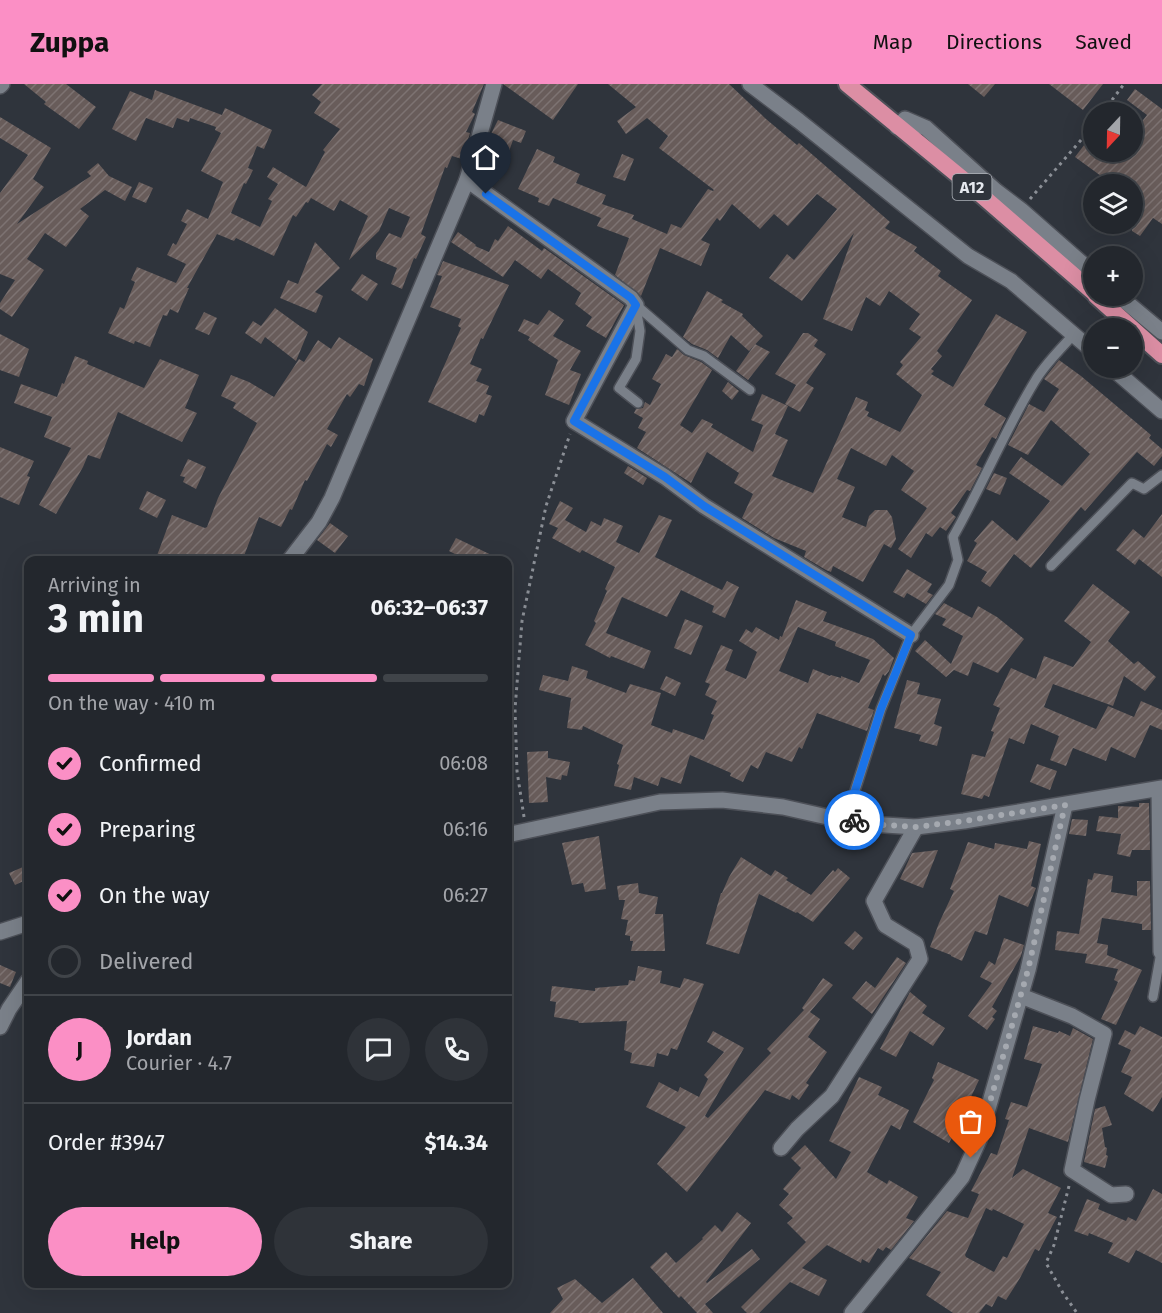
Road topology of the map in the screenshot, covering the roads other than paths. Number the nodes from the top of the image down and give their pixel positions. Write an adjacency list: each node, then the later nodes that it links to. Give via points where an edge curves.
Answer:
1 (494, 84): 5 (street)
2 (750, 84): 12 (street, via 968,256 1011,282)
3 (847, 84): 4 (highway, A12)
4 (897, 126): 6 (street, via 905,119 926,128); 7 (highway, A12)
5 (467, 180): 8 (street); 20 (street, via 332,498)
6 (1083, 264)
7 (1083, 284)
8 (636, 305): 16 (lane, via 688,350 704,356); 17 (lane, via 640,331 636,359 619,388); 22 (street, via 574,421)
9 (1108, 306): 14 (highway, A12)
10 (1131, 306): 11 (street)
11 (1162, 332)
12 (1073, 334): 13 (street); 22 (lane, via 1030,389 953,537 958,560 948,585)
13 (1083, 343)
14 (1162, 354)
15 (1124, 378): 18 (street)
16 (750, 390)
17 (638, 403)
18 (1162, 411)
19 (1162, 475): 21 (lane, via 1144,489 1132,483)
20 (293, 556)
21 (1052, 566)
22 (911, 635): 25 (lane, via 881,709 853,797)
23 (1161, 789): 24 (street); 30 (street)
24 (1065, 805): 26 (street); 32 (street)
25 (854, 823): 26 (street); 27 (street, via 783,807 722,800 660,802)
26 (916, 827): 35 (street, via 874,901 885,925 916,944 921,959 832,1096)
27 (512, 834)
28 (24, 924): 29 (street)
29 (0, 932)
30 (1161, 952): 33 (lane)
31 (24, 987): 34 (street)
32 (1021, 996): 36 (street, via 1072,1016 1104,1034 1072,1170 1111,1194); 37 (street, via 979,1140 962,1177)
33 (1153, 997)
34 (0, 1027)
35 (781, 1148)
36 (1126, 1194)
37 (852, 1313)

